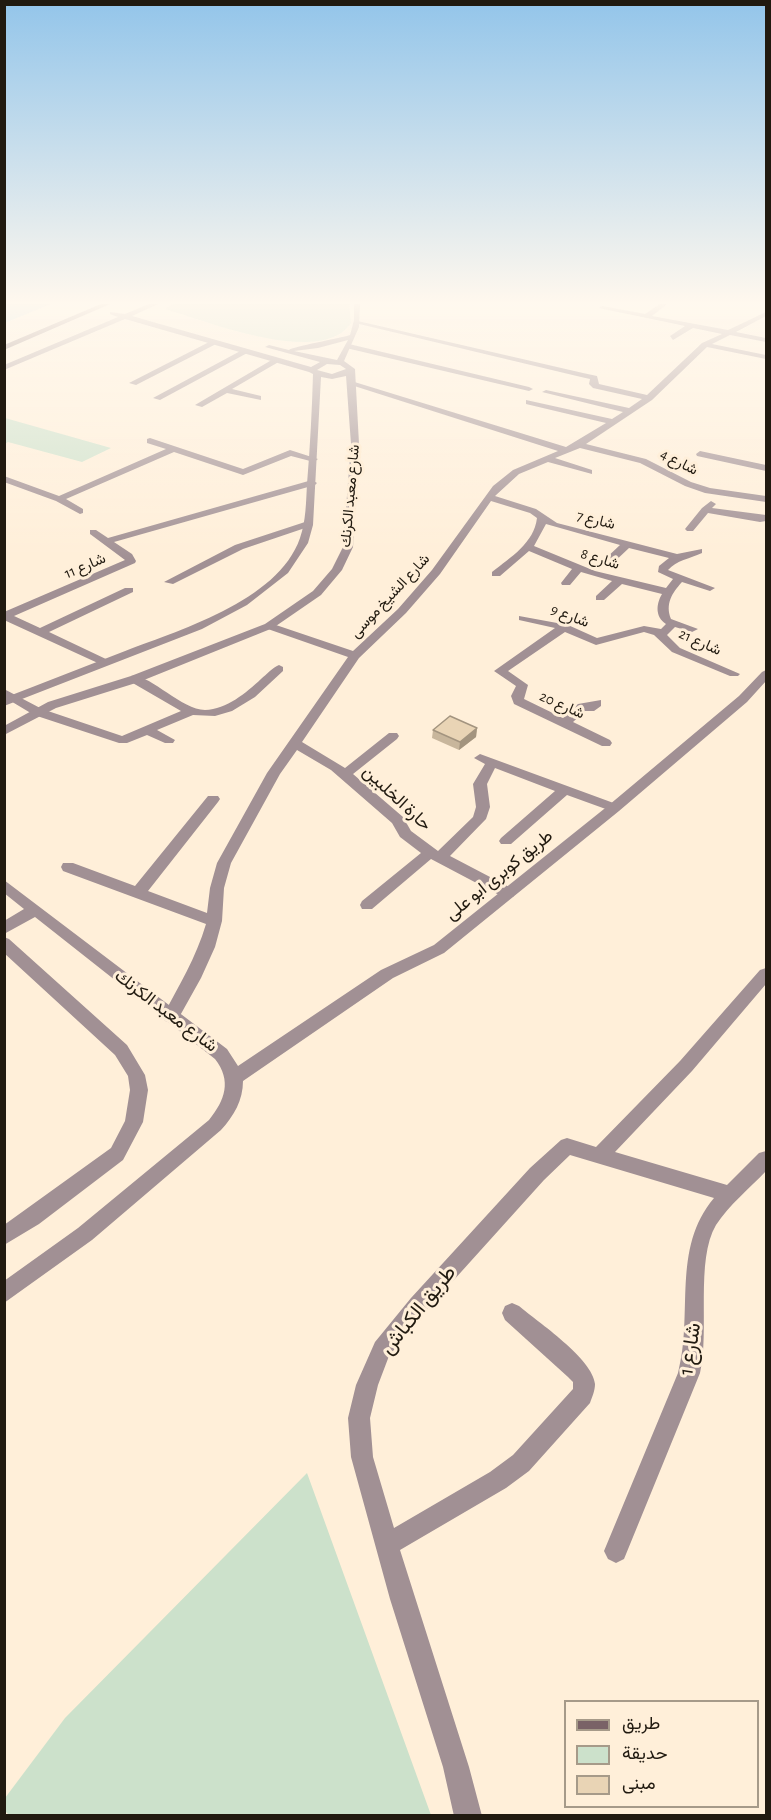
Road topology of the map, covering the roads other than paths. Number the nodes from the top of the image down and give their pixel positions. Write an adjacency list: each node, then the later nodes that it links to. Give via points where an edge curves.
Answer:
1 (174, 389): 9 (street)
2 (315, 389): 22 (street)
3 (352, 389): 59 (street, شارع معبد الكرنك, via 355,444 348,547 337,570 316,592)
4 (386, 389): 19 (street)
5 (609, 389): 11 (street)
6 (659, 389): 11 (street, شارع الشيخ موسى)
7 (226, 390): 10 (street); 13 (street)
8 (546, 392): 14 (street)
9 (157, 398)
10 (258, 398)
11 (649, 398): 14 (street, شارع الشيخ موسى)
12 (529, 402): 15 (street)
13 (199, 405)
14 (631, 411): 15 (street, شارع الشيخ موسى)
15 (614, 422): 17 (street, شارع الشيخ موسى)
16 (150, 441): 18 (street)
17 (579, 444): 19 (street, شارع الشيخ موسى); 21 (street, شارع 4)
18 (173, 449): 22 (street, via 243,472 290,453); 31 (street)
19 (565, 450): 23 (street, شارع الشيخ موسى)
20 (700, 454): 24 (street)
21 (632, 458): 25 (street); 29 (street, شارع 4, via 698,488)
22 (314, 459): 28 (street)
23 (545, 459): 26 (street); 30 (street, شارع الشيخ موسى, via 516,472)
24 (766, 468)
25 (624, 470)
26 (589, 472)
27 (4, 478): 31 (street)
28 (312, 483): 37 (street); 40 (street)
29 (720, 493): 32 (street, شارع 4); 33 (street)
30 (489, 497): 35 (street, شارع 7); 64 (street, شارع الشيخ موسى, via 436,572)
31 (59, 499): 34 (street)
32 (766, 499)
33 (705, 510): 36 (street); 38 (street)
34 (80, 511)
35 (542, 516): 41 (street, شارع 7, via 554,525); 42 (street, via 541,529)
36 (766, 518)
37 (308, 524): 50 (street, via 239,547); 65 (street, via 304,542 292,561 254,596 198,627)
38 (690, 529)
39 (93, 532): 40 (street, شارع 11)
40 (107, 541): 56 (street, شارع 11, via 131,558 128,564)
41 (628, 543): 44 (street, شارع 7); 45 (street)
42 (527, 547): 46 (street, شارع 8); 47 (street)
43 (698, 551): 44 (street, شارع 7, via 686,557)
44 (677, 556): 48 (street, via 662,570)
45 (608, 562)
46 (578, 569): 49 (street, شارع 8); 51 (street)
47 (496, 574)
48 (680, 578): 52 (street); 54 (street)
49 (619, 581): 54 (street, شارع 8); 55 (street)
50 (169, 582)
51 (566, 583)
52 (710, 588)
53 (129, 590): 62 (street)
54 (667, 592): 58 (street, via 663,609)
55 (600, 598)
56 (5, 616): 62 (street)
57 (523, 618): 60 (street, شارع 9)
58 (672, 624): 61 (street); 63 (street)
59 (269, 626): 64 (street); 69 (street, شارع معبد الكرنك)
60 (564, 627): 63 (street, شارع 9, via 601,642 644,629); 74 (street, شارع 20, via 500,671 522,685 518,701)
61 (692, 629)
62 (40, 632): 65 (street)
63 (659, 633): 67 (street, شارع 21, via 676,650)
64 (355, 656): 79 (street, شارع الشيخ موسى)
65 (104, 662): 70 (street)
66 (279, 669): 73 (street, via 255,692 230,707 212,713)
67 (734, 674)
68 (766, 674): 84 (street, طريق كوبرى ابو على, via 743,699)
69 (135, 679): 72 (street, شارع معبد الكرنك); 73 (street)
70 (7, 697): 72 (street)
71 (597, 704): 74 (street, via 582,707)
72 (38, 711): 75 (street, via 123,740); 76 (street, شارع معبد الكرنك)
73 (192, 711): 75 (street)
74 (566, 722): 80 (street, شارع 20)
75 (149, 730): 78 (street)
76 (4, 731)
77 (393, 736): 81 (street)
78 (169, 740)
79 (294, 743): 81 (street, حارة الخلبين); 93 (street, شارع الشيخ موسى, via 224,863)
80 (606, 743)
81 (345, 774): 86 (street, حارة الخلبين, via 398,820 405,834)
82 (566, 789): 84 (street); 85 (street); 86 (street, via 486,760 480,783 483,807 478,819)
83 (213, 799): 89 (street)
84 (614, 808): 90 (street, طريق كوبرى ابو على)
85 (507, 841)
86 (435, 855): 90 (street, حارة الخلبين); 91 (street)
87 (68, 867): 89 (street)
88 (4, 885): 92 (street, شارع معبد الكرنك)
89 (138, 893): 93 (street)
90 (508, 893): 98 (street, طريق كوبرى ابو على, via 439,949 387,974)
91 (367, 905)
92 (34, 909): 94 (street); 97 (street, شارع معبد الكرنك)
93 (214, 921): 97 (street, شارع الشيخ موسى, via 193,978)
94 (4, 929)
95 (4, 943): 102 (street, via 122,1050 136,1075 139,1090 134,1122 117,1154)
96 (766, 974): 99 (street, via 686,1066)
97 (171, 1016): 98 (street, شارع معبد الكرنك, via 228,1060)
98 (235, 1077): 103 (street, via 234,1097 216,1125 85,1234)
99 (599, 1156): 101 (street, طريق الكباش); 105 (street, طريق الكباش, via 567,1146 537,1174 382,1348 359,1418 362,1457)
100 (766, 1159): 101 (street, شارع 1)
101 (732, 1195): 106 (street, شارع 1, via 708,1220 702,1236 689,1373)
102 (4, 1236)
103 (4, 1293)
104 (512, 1313): 105 (street, via 582,1376 582,1395 520,1463 498,1480)
105 (388, 1544): 107 (street, طريق الكباش)
106 (615, 1551)
107 (468, 1815)

